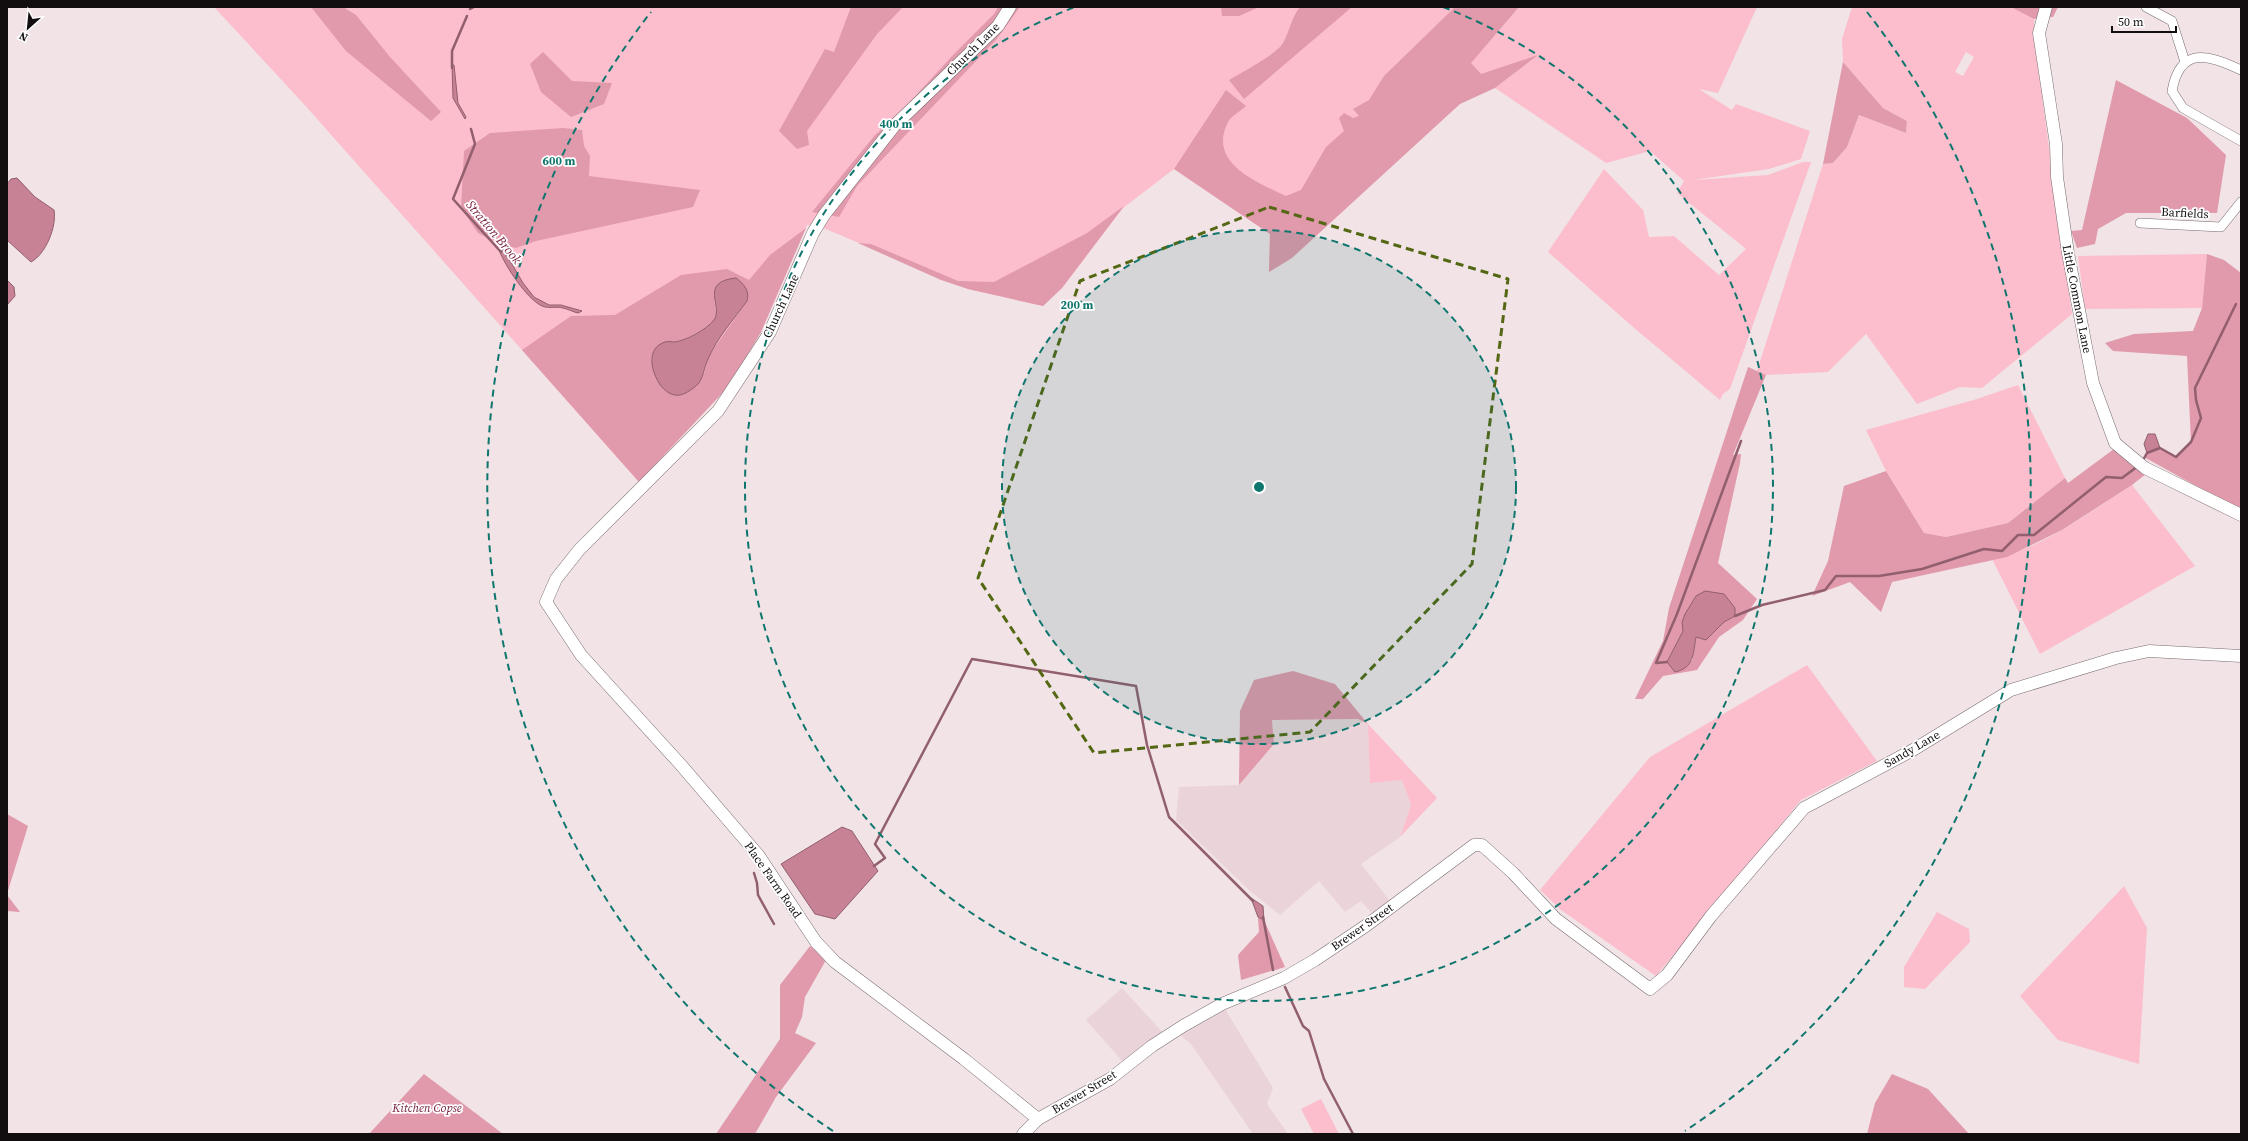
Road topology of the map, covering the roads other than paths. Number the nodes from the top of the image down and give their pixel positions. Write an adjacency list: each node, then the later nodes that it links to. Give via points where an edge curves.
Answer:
1 (1010, 7): 10 (street, Church Lane, via 998,26 895,124 824,215 813,233 770,332 718,411 579,550 556,579)
2 (2046, 7): 9 (street, Little Common Lane, via 2039,33 2056,144 2057,177 2068,253 2093,383 2115,443 2146,468)
3 (2146, 7): 4 (street, via 2172,21)
4 (2185, 62): 5 (street, via 2199,56 2220,60); 6 (street, via 2175,76 2172,91 2183,108)
5 (2241, 70)
6 (2241, 141)
7 (2241, 202): 8 (street, Barfields, via 2221,227)
8 (2140, 223)
9 (2241, 516)
10 (546, 602): 13 (street, Place Farm Road, via 581,655 759,856 816,942 835,962 964,1059)
11 (2241, 656): 12 (street, Sandy Lane, via 2149,651 2116,658 2011,690 1913,750 1804,808 1711,916)
12 (1658, 984): 13 (street, Brewer Street, via 1650,989 1556,919 1513,873 1482,845 1474,845 1367,925 1315,960 1284,978 1222,1004 1183,1026 1152,1046 1110,1079)
13 (1038, 1119): 14 (street)
14 (1023, 1134)

